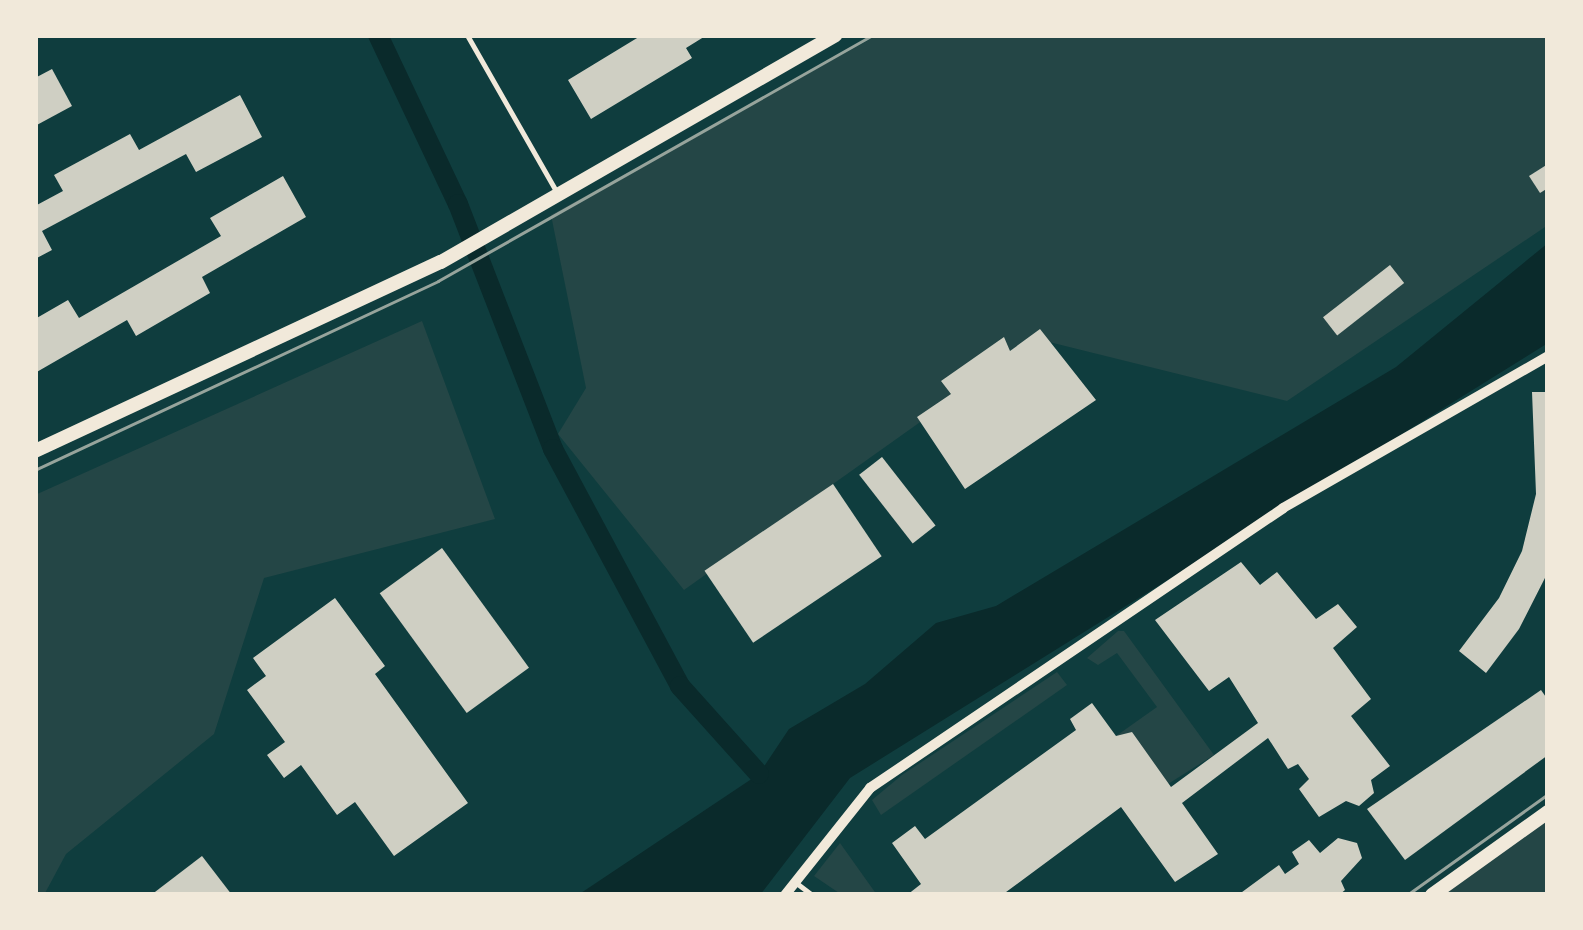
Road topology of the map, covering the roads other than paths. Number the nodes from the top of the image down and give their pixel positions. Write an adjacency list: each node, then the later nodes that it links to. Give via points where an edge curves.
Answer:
1 (467, 35): 3 (lane)
2 (835, 35): 3 (street)
3 (557, 194): 5 (street, via 441,262)
4 (1548, 356): 7 (street, via 1283,508 870,788)
5 (35, 451)
6 (1548, 812): 10 (street)
7 (795, 882): 8 (street); 9 (lane)
8 (785, 895)
9 (812, 895)
10 (1432, 895)

